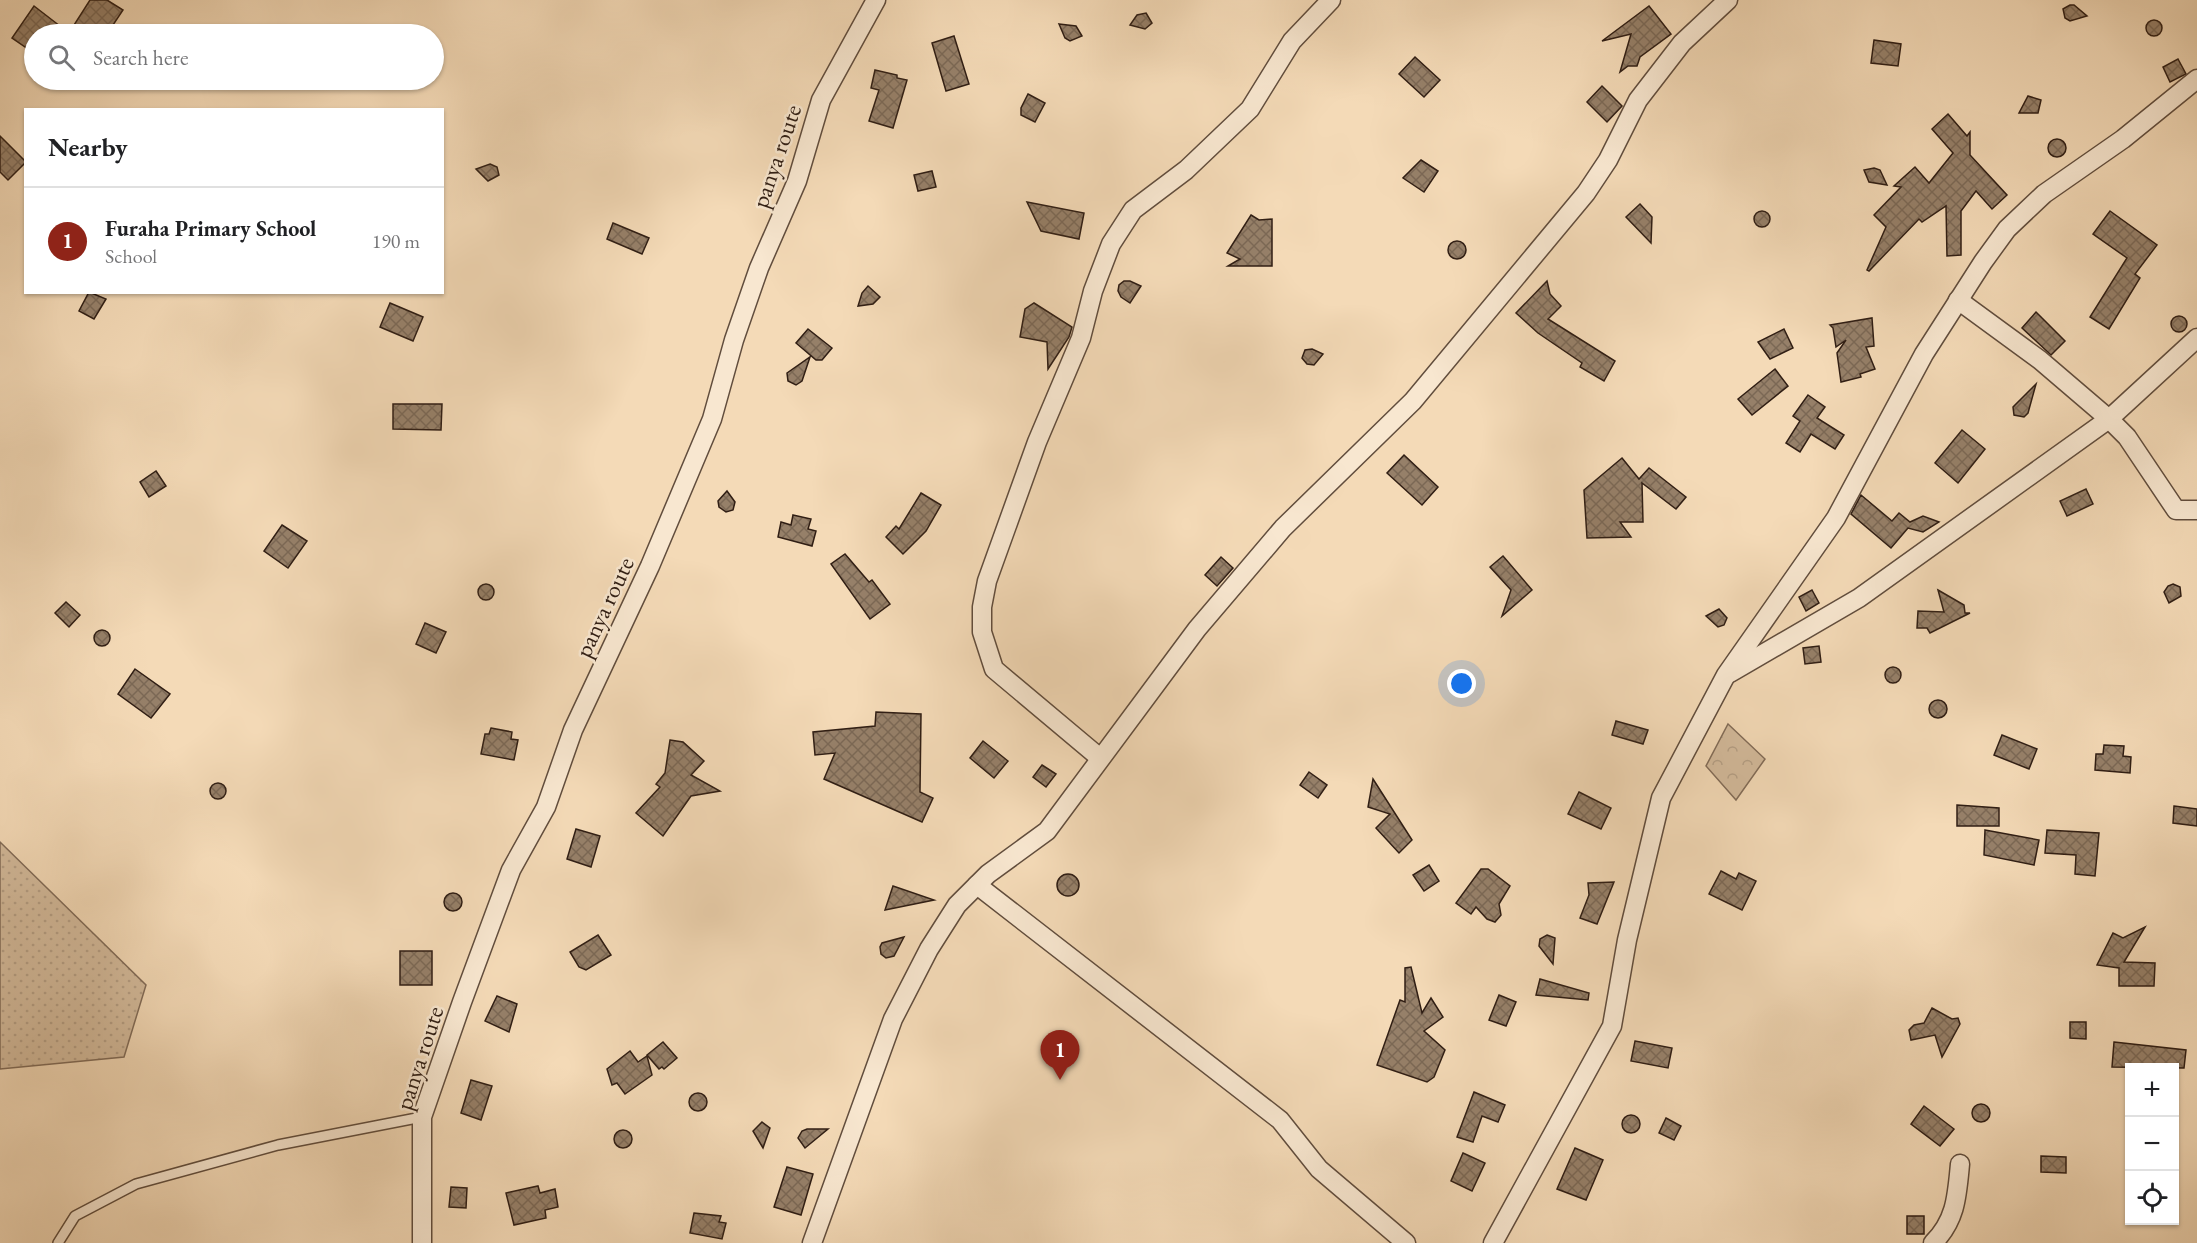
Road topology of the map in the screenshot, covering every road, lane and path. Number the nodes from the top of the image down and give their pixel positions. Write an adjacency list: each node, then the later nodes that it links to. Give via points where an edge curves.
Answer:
1 (876, 0): 12 (street, panya route, via 821,100 796,181 734,340 712,419 650,566 573,730 546,807 511,870)
2 (1330, 0): 10 (street, via 1293,41 1250,109 1186,170 1133,210 1111,244 1081,338 1037,442 987,581 982,632 994,669)
3 (1728, 0): 10 (street, via 1682,43 1638,100 1608,160 1586,193 1494,305 1413,401 1283,528 1197,629)
4 (2197, 79): 5 (street, via 2044,194 2007,229)
5 (1958, 300): 7 (street, via 2040,360); 9 (street, via 1924,354 1836,518)
6 (2197, 338): 7 (street)
7 (2109, 419): 8 (street, via 2127,437 2176,510); 9 (street, via 1859,598)
8 (2197, 510)
9 (1726, 675): 18 (street, via 1661,798 1627,940 1612,1026)
10 (1100, 758): 11 (street, via 1047,831)
11 (977, 885): 16 (street, via 957,905 929,949 893,1019); 17 (street, via 1280,1120 1318,1169)
12 (422, 1117): 14 (lane, via 278,1145 136,1184 75,1216); 15 (street, panya route)
13 (1960, 1164): 19 (street, via 1953,1216)
14 (58, 1243)
15 (422, 1243)
16 (812, 1243)
17 (1406, 1243)
18 (1492, 1243)
19 (1933, 1243)

